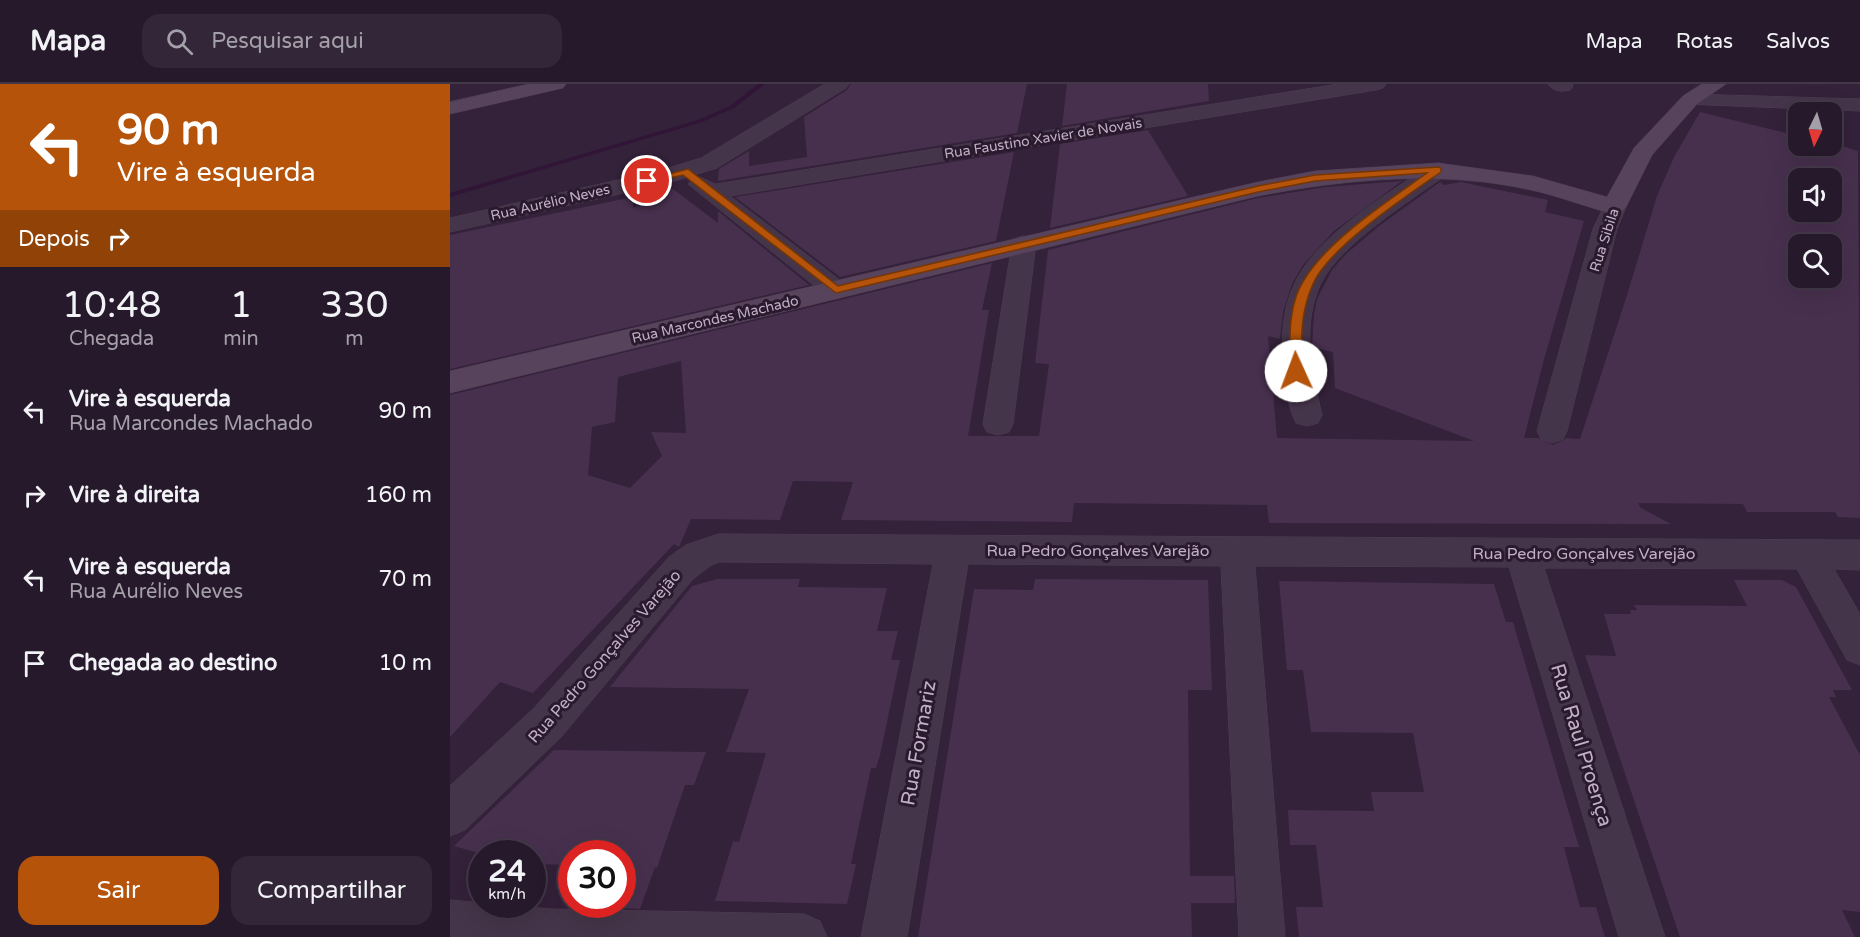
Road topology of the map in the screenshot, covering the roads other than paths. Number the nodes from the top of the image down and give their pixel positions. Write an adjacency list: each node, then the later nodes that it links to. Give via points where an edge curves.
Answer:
1 (556, 84): 9 (street)
2 (839, 84): 11 (street, Rua Aurélio Neves, via 732,151)
3 (1236, 84): 7 (street)
4 (1376, 84): 7 (street, Rua Faustino Xavier de Novais)
5 (1716, 84): 6 (street, Rua Sibila)
6 (1690, 100): 8 (street); 13 (street, Rua Sibila, via 1642,153)
7 (1247, 105): 12 (street, Rua Faustino Xavier de Novais)
8 (1860, 105)
9 (450, 108)
10 (1438, 170): 13 (street, Rua Marcondes Machado, via 1533,183); 15 (street, Rua Marcondes Machado, via 1315,178); 18 (street, via 1381,210 1330,254 1308,281 1295,335 1296,371)
11 (685, 171): 12 (street); 14 (street, Rua Aurélio Neves)
12 (711, 192): 16 (street)
13 (1614, 207): 20 (street, Rua Sibila)
14 (450, 225)
15 (1024, 244): 16 (street, Rua Marcondes Machado); 19 (street)
16 (836, 290): 17 (street, Rua Marcondes Machado)
17 (450, 382)
18 (1307, 415)
19 (998, 424)
20 (1552, 431)
21 (953, 549): 22 (street, Rua Pedro Gonçalves Varejão); 27 (street, Rua Pedro Gonçalves Varejão, via 719,548 698,555 681,568 548,722); 30 (street, Rua Formariz)
22 (1237, 550): 23 (street, Rua Pedro Gonçalves Varejão); 31 (street)
23 (1522, 553): 24 (street, Rua Pedro Gonçalves Varejão); 32 (street, Rua Raul Proença)
24 (1807, 555): 25 (street, Rua Pedro Gonçalves Varejão); 26 (street)
25 (1860, 555)
26 (1860, 648)
27 (450, 815)
28 (450, 923): 29 (street, via 550,932)
29 (804, 937)
30 (884, 937)
31 (1262, 937)
32 (1642, 937)

